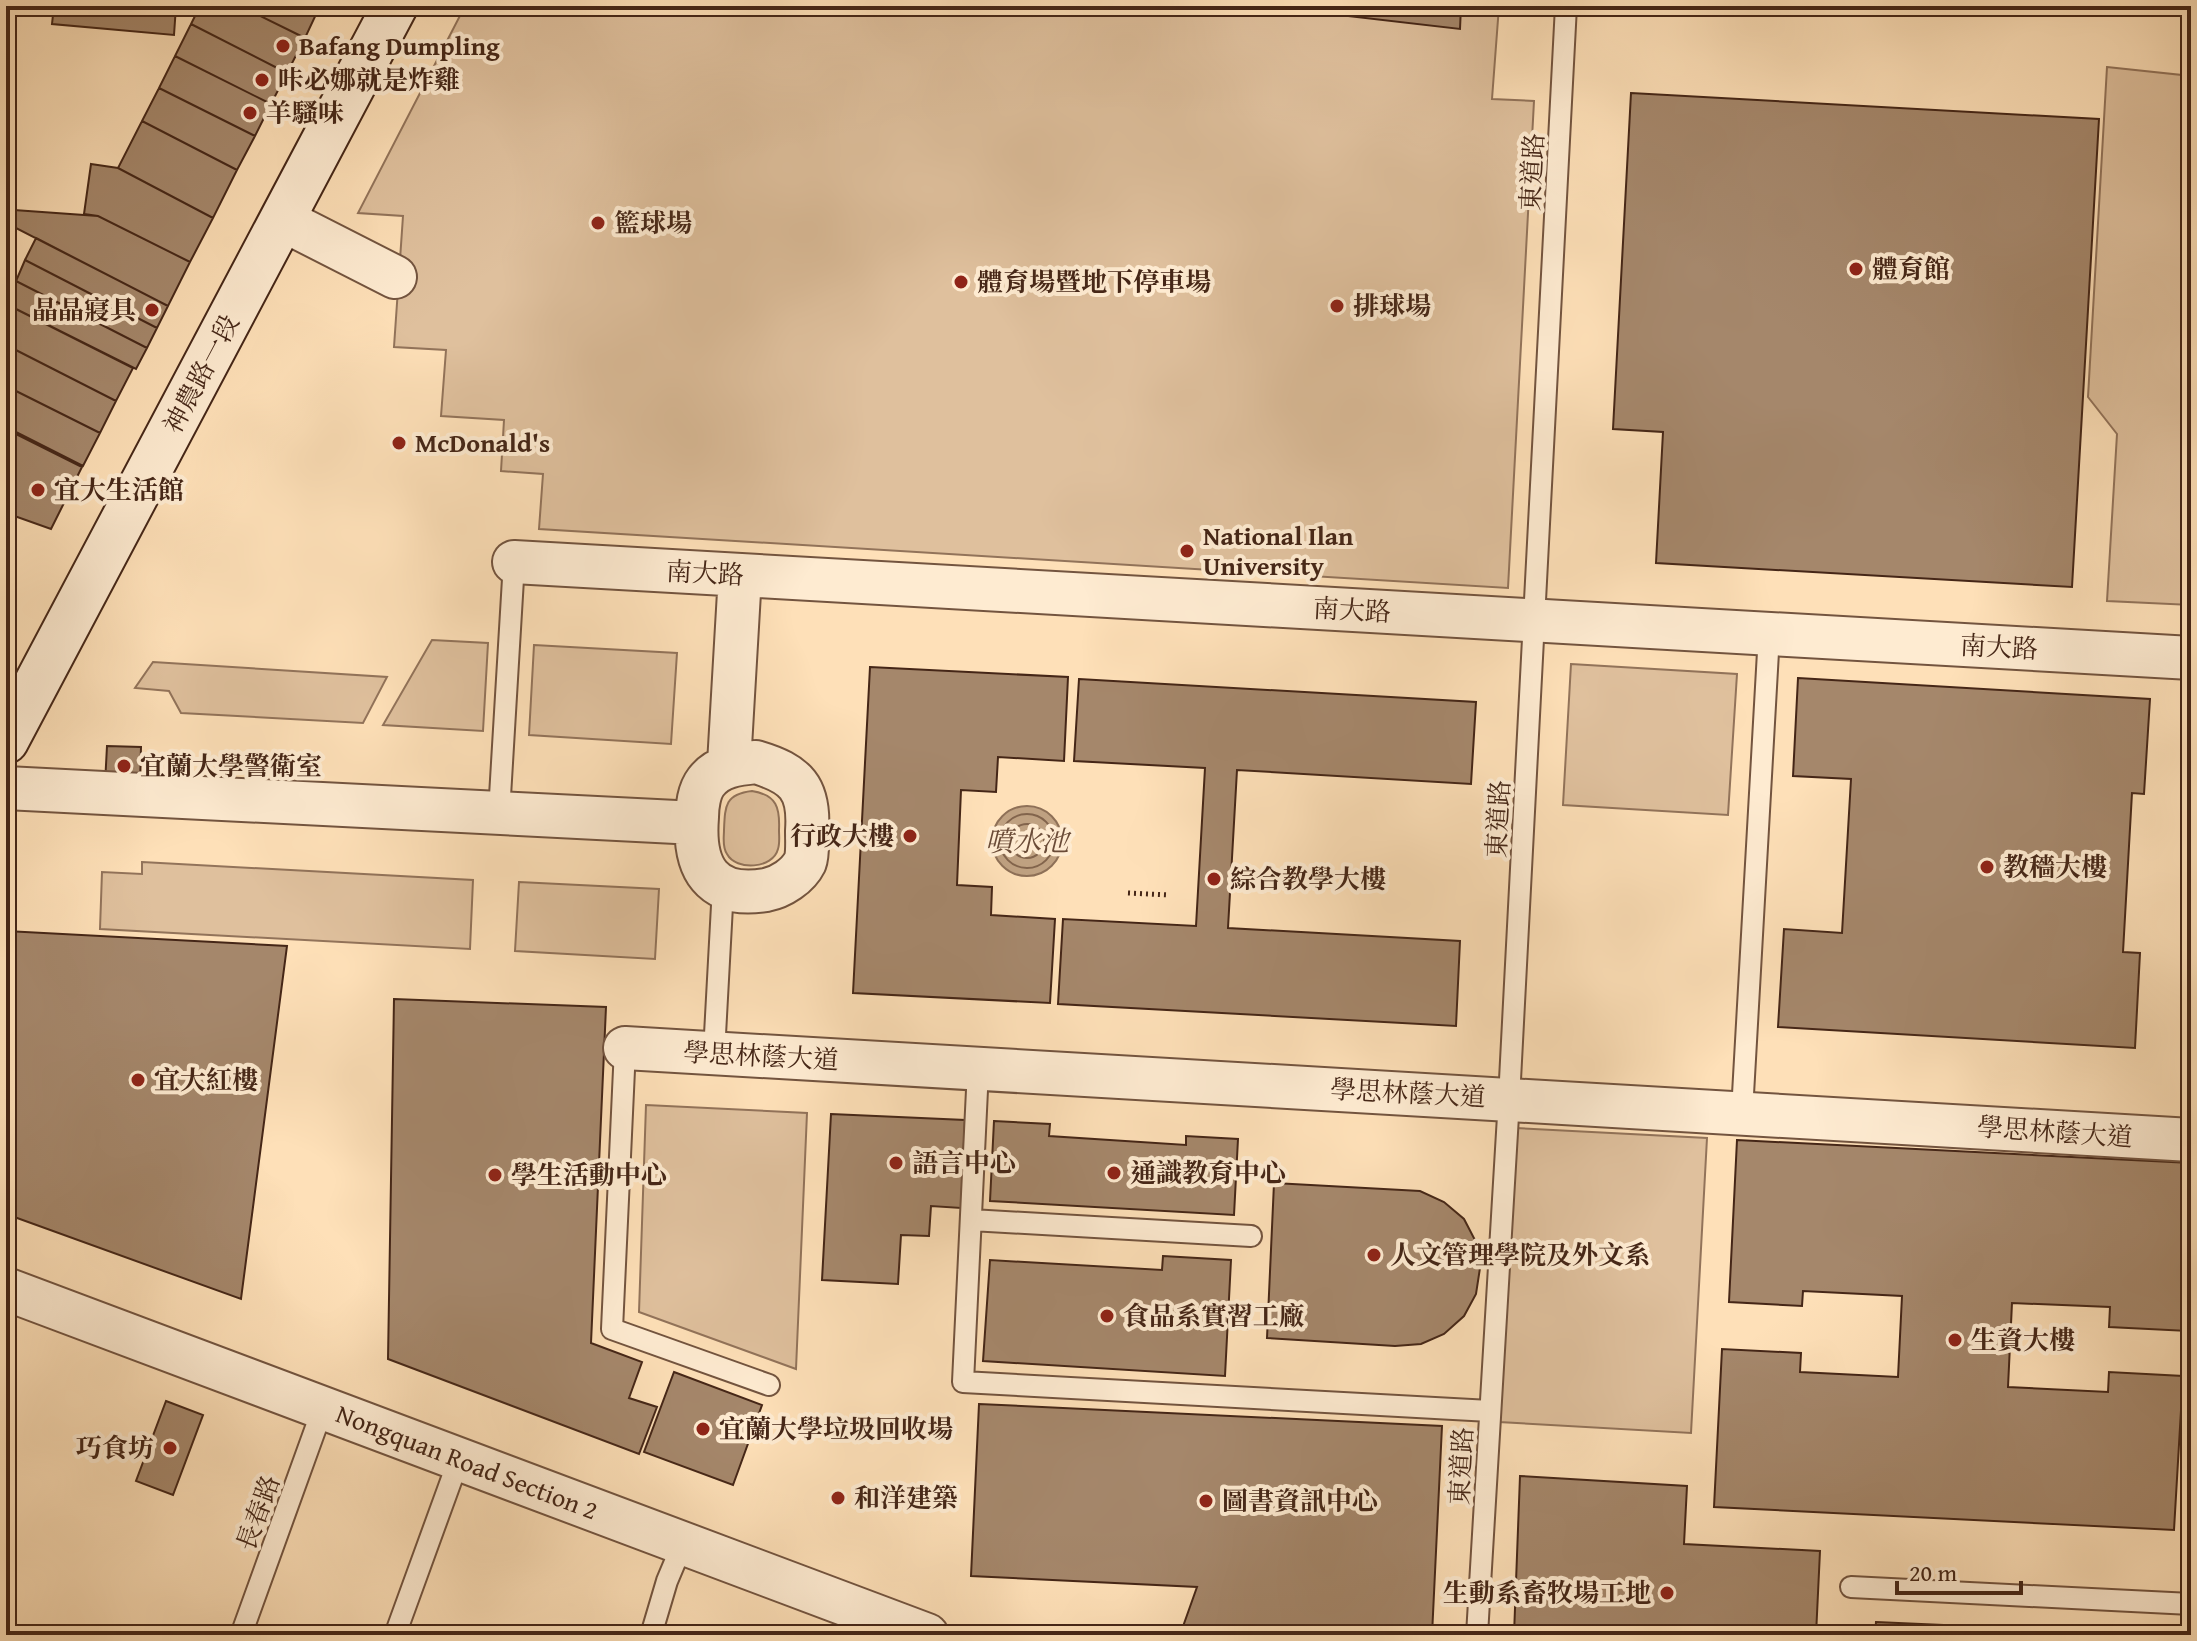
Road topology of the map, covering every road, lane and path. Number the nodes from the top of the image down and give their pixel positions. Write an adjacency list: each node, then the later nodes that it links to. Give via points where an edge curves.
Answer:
1 (395, 6): 3 (street, 神農路一段)
2 (1566, 6): 7 (lane, 東道路)
3 (283, 220): 4 (street); 10 (street, 神農路一段)
4 (395, 277)
5 (514, 562): 6 (street, 南大路); 13 (lane)
6 (740, 575): 7 (street, 南大路); 11 (street)
7 (1535, 621): 8 (street, 南大路); 21 (lane, 東道路)
8 (1769, 634): 9 (street, 南大路); 22 (lane)
9 (2191, 658)
10 (6, 741)
11 (729, 764): 14 (street, via 706,782); 15 (street, via 756,762 781,770 801,786 808,822 805,861 794,876 774,888 748,893)
12 (6, 788): 13 (street)
13 (499, 813): 14 (street)
14 (696, 823): 15 (street, via 696,849 704,871)
15 (723, 887): 19 (lane)
16 (1128, 893): 17 (path)
17 (1169, 895)
18 (625, 1048): 19 (street, 學思林蔭大道); 27 (lane, via 612,1329)
19 (714, 1053): 20 (street, 學思林蔭大道)
20 (978, 1069): 21 (street, 學思林蔭大道); 24 (lane)
21 (1509, 1099): 22 (street, 學思林蔭大道); 29 (lane, 東道路)
22 (1742, 1112): 23 (street, 學思林蔭大道)
23 (2191, 1140)
24 (971, 1220): 25 (lane); 29 (lane, via 963,1382)
25 (1251, 1236)
26 (6, 1289): 28 (street, Nongquan Road Section 2)
27 (769, 1385)
28 (323, 1408): 30 (street, Nongquan Road Section 2); 34 (lane, 長春路)
29 (1490, 1411): 38 (lane, 東道路)
30 (459, 1459): 31 (street, Nongquan Road Section 2); 35 (lane)
31 (683, 1543): 36 (lane); 37 (street, Nongquan Road Section 2)
32 (1851, 1587): 33 (lane)
33 (2191, 1604)
34 (241, 1635)
35 (395, 1635)
36 (651, 1635)
37 (927, 1635)
38 (1477, 1635)

